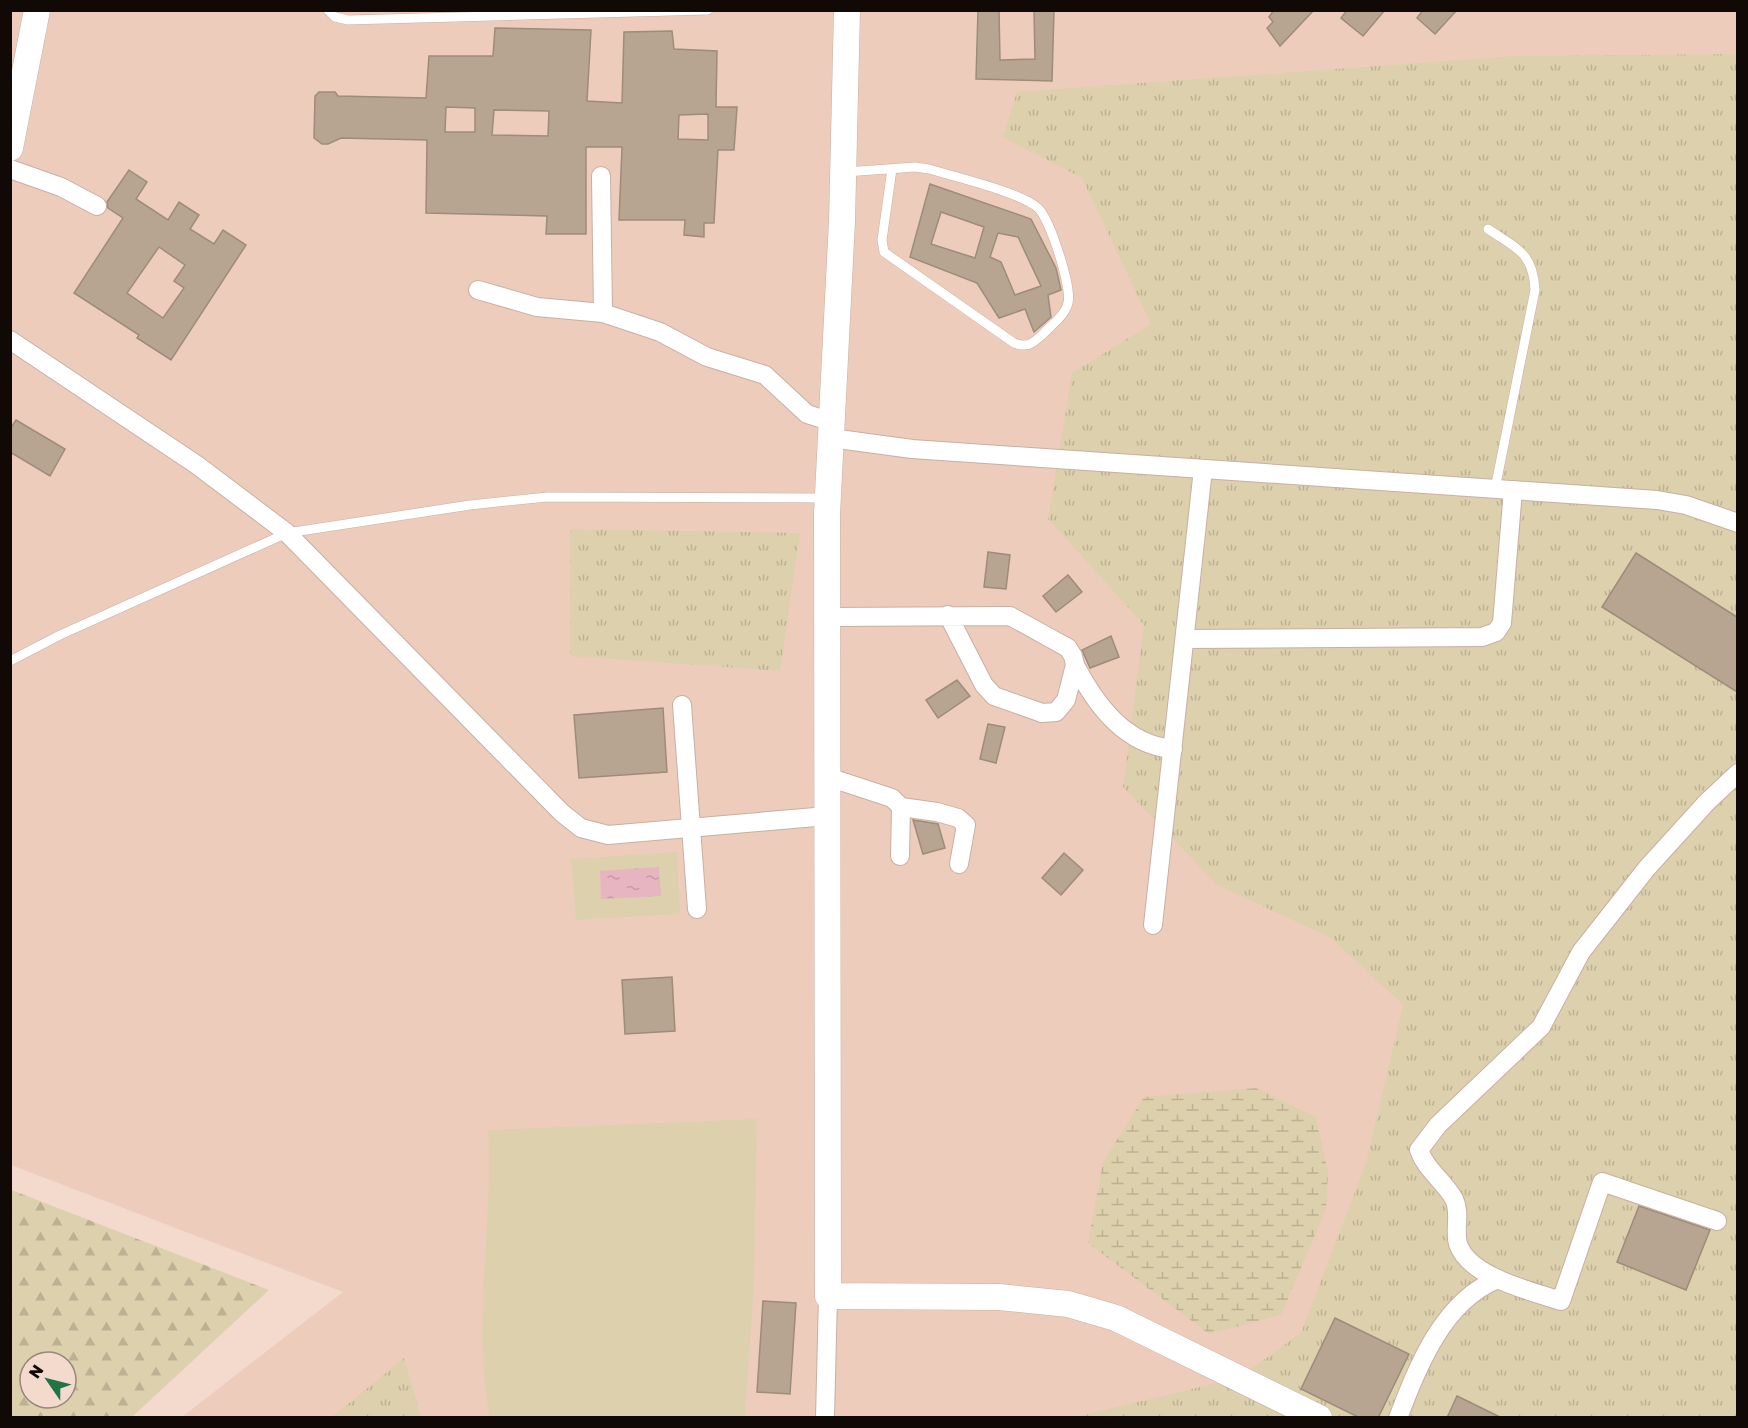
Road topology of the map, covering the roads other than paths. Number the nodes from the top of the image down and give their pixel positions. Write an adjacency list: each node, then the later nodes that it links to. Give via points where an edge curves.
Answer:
1 (37, 10): 6 (street)
2 (328, 10): 5 (lane, via 335,17 348,20)
3 (708, 10): 5 (lane)
4 (847, 10): 9 (street)
5 (448, 14)
6 (10, 148)
7 (892, 169): 7 (lane, via 929,169 1039,208 1069,295 1063,313 1032,344 1024,347 1014,343 884,252 882,240); 9 (lane)
8 (10, 170): 11 (street, via 61,187)
9 (843, 172): 16 (street)
10 (601, 176): 14 (street)
11 (97, 206)
12 (1488, 229): 18 (lane, via 1526,254 1534,270)
13 (478, 290): 14 (street, via 537,307)
14 (603, 314): 16 (street, via 660,332 706,357 765,375 807,414)
15 (10, 340): 21 (street, via 197,465)
16 (831, 430): 17 (street, via 912,449); 19 (street)
17 (1203, 469): 18 (street); 24 (street)
18 (1504, 490): 20 (street, via 1657,500 1686,505); 24 (street, via 1502,623 1496,632 1482,637)
19 (828, 498): 21 (lane, via 547,496); 23 (street)
20 (1737, 523)
21 (287, 533): 25 (lane); 33 (street, via 581,828 608,835)
22 (948, 615): 23 (street); 26 (street, via 1011,616 1068,648); 26 (street, via 984,685 1006,702 1042,713 1056,712 1066,700)
23 (827, 617): 30 (street)
24 (1185, 639): 28 (street)
25 (10, 661)
26 (1075, 665): 28 (street, via 1092,698 1125,731 1154,747)
27 (682, 705): 33 (street)
28 (1173, 749): 37 (street)
29 (1737, 773): 39 (street, via 1647,868 1581,952 1541,1027 1438,1125 1419,1150 1422,1160 1453,1197 1458,1243 1466,1260)
30 (828, 777): 31 (street, via 892,798); 32 (street)
31 (901, 807): 34 (street); 35 (street, via 938,812 966,825)
32 (827, 816): 33 (street); 40 (street)
33 (690, 828): 36 (street)
34 (900, 856)
35 (959, 864)
36 (697, 909)
37 (1153, 925)
38 (1717, 1221): 39 (street, via 1602,1182 1561,1301)
39 (1498, 1279): 43 (street, via 1479,1287 1428,1345)
40 (828, 1296): 41 (street); 42 (street, via 999,1297 1068,1304 1116,1318)
41 (825, 1418)
42 (1319, 1418)
43 (1398, 1418)

